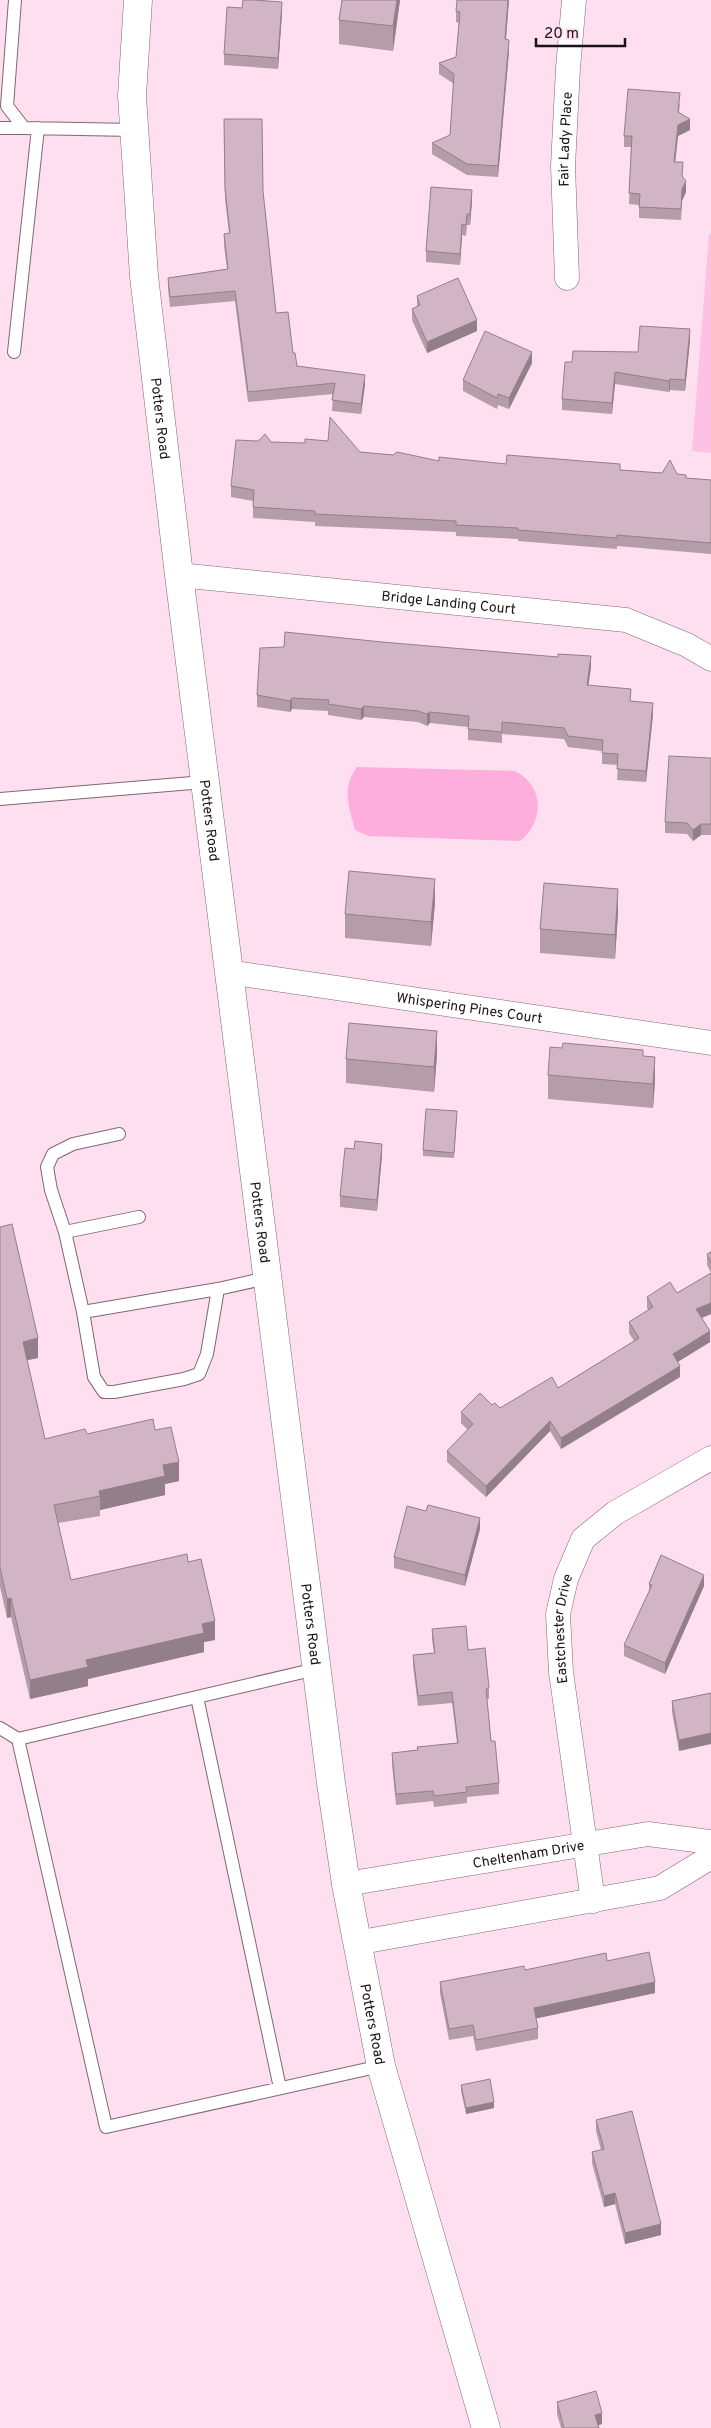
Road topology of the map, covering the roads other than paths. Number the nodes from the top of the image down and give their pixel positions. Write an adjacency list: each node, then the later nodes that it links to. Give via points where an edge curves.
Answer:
1 (15, 0): 5 (lane, via 7,106)
2 (138, 0): 7 (street, Potters Road, via 132,96)
3 (574, 0): 8 (street, Fair Lady Place, via 563,166)
4 (0, 128): 5 (lane)
5 (24, 128): 6 (lane)
6 (38, 128): 7 (lane); 9 (lane)
7 (135, 130): 10 (street, Potters Road, via 144,276)
8 (567, 278)
9 (14, 352)
10 (178, 575): 11 (street, Bridge Landing Court, via 626,620 687,645); 12 (street, Potters Road)
11 (711, 659)
12 (204, 782): 13 (lane); 14 (street, Potters Road)
13 (0, 799)
14 (228, 972): 15 (street, Whispering Pines Court); 19 (street, Potters Road)
15 (711, 1043)
16 (119, 1134): 18 (lane, via 73,1144 53,1154 48,1167 51,1190)
17 (139, 1216): 18 (lane)
18 (65, 1232): 21 (lane)
19 (267, 1278): 20 (lane); 23 (street, Potters Road)
20 (218, 1289): 21 (lane); 21 (lane, via 207,1354 199,1374 114,1392 104,1392 94,1377)
21 (83, 1312)
22 (711, 1458): 28 (street, Eastchester Drive, via 615,1512 583,1539 566,1579 558,1614 561,1672)
23 (316, 1669): 24 (lane); 30 (street, Potters Road)
24 (197, 1697): 26 (lane); 34 (lane)
25 (0, 1728): 26 (lane)
26 (18, 1739): 34 (lane, via 106,2127)
27 (711, 1842): 28 (street, Cheltenham Drive, via 648,1834)
28 (585, 1844): 30 (street, Cheltenham Drive); 31 (street, Eastchester Drive)
29 (711, 1857): 31 (street, via 660,1888)
30 (346, 1884): 32 (street, Potters Road)
31 (593, 1900): 32 (street)
32 (356, 1943): 33 (street, Potters Road)
33 (381, 2066): 34 (lane); 35 (street, Potters Road)
34 (280, 2088)
35 (486, 2428)

